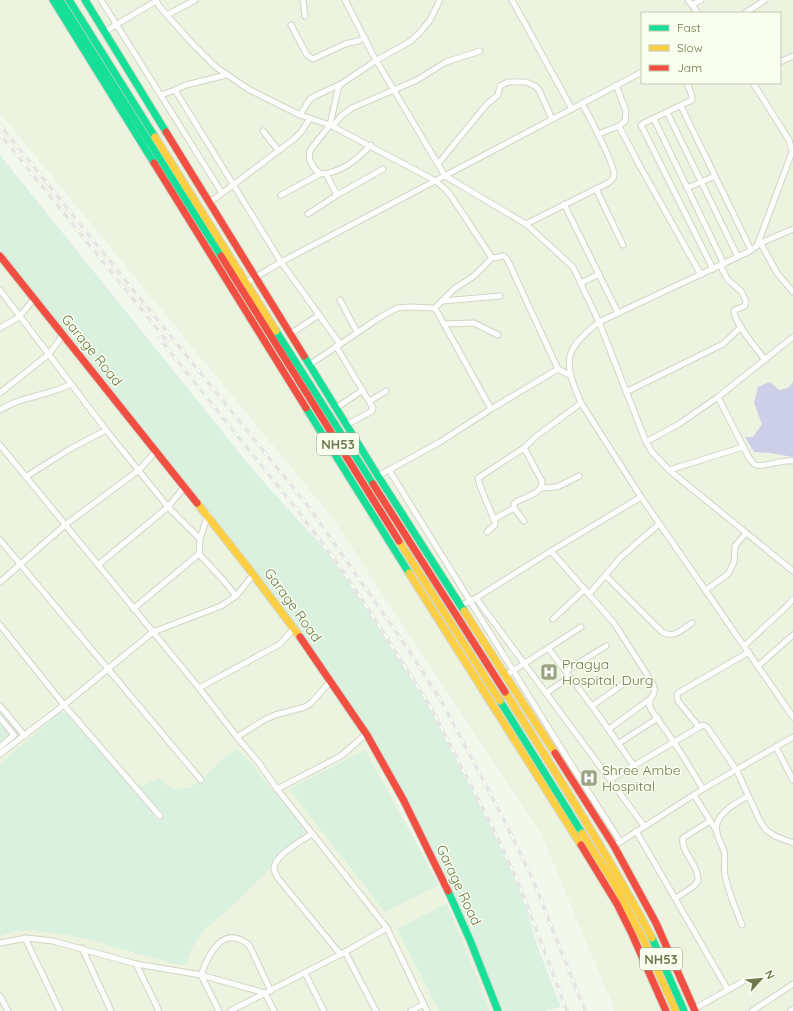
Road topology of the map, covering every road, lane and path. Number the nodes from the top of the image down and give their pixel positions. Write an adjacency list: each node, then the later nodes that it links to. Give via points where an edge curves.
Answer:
1 (53, 0): 257 (main road, NH53, via 355,488 617,904)
2 (60, 0): 258 (main road, NH53, via 616,887)
3 (69, 0): 82 (main road, NH53)
4 (85, 0): 22 (main road)
5 (102, 0): 20 (street)
6 (156, 0): 18 (street); 20 (street)
7 (195, 0): 18 (street)
8 (304, 0): 19 (street)
9 (345, 0): 23 (street)
10 (440, 0): 26 (street, via 422,30 411,40)
11 (512, 0): 39 (street)
12 (688, 0): 15 (street)
13 (701, 0): 15 (street)
14 (765, 0): 17 (street)
15 (692, 5): 16 (street)
16 (697, 12)
17 (747, 12)
18 (167, 15): 29 (street)
19 (305, 16)
20 (117, 24): 22 (street); 36 (street)
21 (291, 25): 23 (street, via 307,56 312,60)
22 (104, 32): 65 (main road)
23 (364, 38): 26 (street)
24 (480, 51): 35 (street, via 446,62 417,80)
25 (793, 56): 27 (street)
26 (377, 60): 30 (street); 35 (street)
27 (781, 62)
28 (641, 72): 33 (street)
29 (226, 75): 34 (street); 41 (street, via 248,90)
30 (341, 84): 41 (street, via 310,99); 45 (street)
31 (687, 84): 38 (street, via 692,100)
32 (754, 84): 50 (street, via 790,140)
33 (616, 85): 37 (street); 46 (street, via 626,111 625,121)
34 (175, 90): 36 (street); 59 (street)
35 (394, 90): 45 (street, via 345,112); 52 (street)
36 (161, 95): 62 (street)
37 (582, 103): 39 (street); 48 (street)
38 (681, 106): 40 (street); 56 (street)
39 (572, 109): 43 (street)
40 (667, 112): 44 (street); 58 (street)
41 (300, 115): 42 (street)
42 (310, 118): 45 (street); 51 (street, via 298,135)
43 (552, 119): 52 (street, via 535,86 526,82 504,83 500,86 498,95 483,108); 55 (street)
44 (654, 119): 60 (street); 78 (street, via 644,123 642,128)
45 (332, 126): 49 (street); 54 (street, via 308,153 308,158 316,171)
46 (619, 126): 48 (street); 80 (street)
47 (263, 131): 51 (street)
48 (598, 134): 61 (street, via 614,177 612,181)
49 (371, 145): 54 (street, via 348,166); 57 (street)
50 (792, 149): 70 (street)
51 (278, 150): 59 (street)
52 (438, 164): 55 (street)
53 (383, 169): 64 (street)
54 (323, 174): 63 (street); 64 (street)
55 (445, 176): 57 (street); 68 (street)
56 (715, 176): 58 (street); 72 (street)
57 (436, 181): 75 (street, via 448,191); 76 (street)
58 (701, 182): 60 (street); 74 (street)
59 (233, 185): 62 (street); 76 (street)
60 (688, 188): 77 (street)
61 (596, 189): 66 (street); 71 (street)
62 (222, 193): 65 (street)
63 (281, 194)
64 (337, 195): 67 (street)
65 (208, 203): 81 (main road)
66 (564, 204): 68 (street); 79 (street)
67 (308, 214)
68 (526, 224): 83 (street, via 570,264)
69 (793, 229): 70 (street)
70 (760, 242): 72 (street); 85 (street, via 777,273)
71 (623, 245)
72 (751, 250): 74 (street)
73 (0, 256): 87 (main road, Garage Road)
74 (738, 257): 77 (street)
75 (492, 258): 89 (street); 107 (street, via 504,256 507,259)
76 (281, 262): 81 (street); 92 (street)
77 (722, 264): 78 (street); 96 (street, via 730,283 741,291 746,301 745,306 734,311)
78 (713, 269): 80 (street)
79 (599, 274): 83 (street); 91 (street)
80 (701, 275): 91 (street)
81 (255, 277): 82 (street); 99 (main road)
82 (246, 283): 141 (main road, NH53)
83 (581, 283): 94 (street)
84 (0, 290): 93 (street)
85 (793, 292)
86 (500, 296): 89 (street)
87 (34, 300): 93 (street); 100 (main road, Garage Road)
88 (340, 300): 98 (street)
89 (442, 301): 90 (street)
90 (435, 308): 95 (street); 98 (street, via 397,308)
91 (618, 313): 94 (street)
92 (319, 315): 99 (street); 103 (street)
93 (19, 317): 97 (street); 104 (street)
94 (599, 322): 108 (street, via 572,349 569,357); 113 (street)
95 (444, 324): 101 (street, via 474,324); 118 (street)
96 (741, 327): 105 (street); 113 (street, via 723,344)
97 (0, 328)
98 (357, 332): 103 (street)
99 (290, 334): 106 (main road)
100 (63, 335): 104 (street); 126 (main road, Garage Road)
101 (498, 335)
102 (793, 337): 105 (street)
103 (338, 345): 106 (street); 110 (street)
104 (49, 354): 109 (street); 112 (street)
105 (765, 360): 114 (street)
106 (309, 365): 117 (main road)
107 (558, 369): 108 (street); 118 (street)
108 (571, 376): 116 (street)
109 (71, 384): 119 (street, via 10,404); 121 (street)
110 (364, 390): 115 (street); 117 (street)
111 (386, 391): 115 (street)
112 (0, 392)
113 (626, 392): 122 (street)
114 (718, 397): 122 (street, via 679,424); 124 (street)
115 (370, 401): 120 (street, via 372,411)
116 (581, 403): 125 (street); 136 (street)
117 (336, 408): 120 (main road)
118 (491, 409): 129 (street, via 440,442)
119 (0, 410)
120 (346, 425): 132 (main road)
121 (106, 430): 128 (street); 131 (street)
122 (646, 442): 130 (street)
123 (0, 445): 131 (street)
124 (743, 447): 127 (street, via 749,458 761,466); 130 (street)
125 (524, 448): 135 (street, via 542,481); 142 (street, via 478,478)
126 (156, 451): 128 (street); 134 (main road, Garage Road)
127 (793, 461)
128 (139, 470): 137 (street); 145 (street)
129 (389, 470): 132 (street); 163 (street)
130 (669, 470): 147 (street)
131 (27, 476): 145 (street)
132 (378, 476): 140 (main road)
133 (578, 476): 135 (street, via 558,487)
134 (184, 486): 137 (street); 139 (main road, Garage Road)
135 (542, 488): 138 (street, via 516,502)
136 (641, 497): 144 (street); 150 (street)
137 (168, 507): 148 (street); 153 (street)
138 (514, 508): 142 (street); 143 (street)
139 (208, 514): 148 (street); 155 (main road, Garage Road)
140 (401, 514): 141 (main road); 164 (main road)
141 (395, 518): 259 (main road, NH53, via 624,885 652,938)
142 (494, 519): 146 (street, via 495,525)
143 (524, 521)
144 (659, 524): 156 (street, via 621,557); 158 (street)
145 (66, 525): 152 (street); 153 (street)
146 (487, 532)
147 (746, 533): 154 (street); 158 (street, via 735,546 734,562 728,574)
148 (200, 539): 151 (street)
149 (0, 540): 152 (street)
150 (552, 551): 159 (street); 161 (street)
151 (199, 554): 160 (street); 165 (street)
152 (20, 565): 157 (street); 179 (street)
153 (98, 565): 165 (street)
154 (793, 571)
155 (254, 574): 160 (street); 170 (main road, Garage Road)
156 (605, 575): 159 (street); 167 (street, via 667,635 675,634)
157 (0, 582)
158 (706, 590): 174 (street)
159 (587, 592): 166 (street); 188 (street, via 614,623 653,684 655,689)
160 (236, 596): 171 (street, via 221,606)
161 (476, 598): 163 (street); 177 (street)
162 (793, 599): 174 (street)
163 (471, 601): 164 (street); 180 (street)
164 (460, 606): 182 (main road)
165 (133, 609): 171 (street)
166 (553, 619)
167 (692, 623)
168 (0, 625): 189 (street)
169 (581, 627): 175 (street)
170 (294, 628): 184 (main road, Garage Road); 186 (street, via 280,644)
171 (153, 632): 179 (street); 186 (street)
172 (793, 635): 178 (street)
173 (606, 646): 181 (street)
174 (744, 646): 176 (street)
175 (548, 648): 177 (street); 181 (street)
176 (748, 652): 178 (street); 195 (street, via 676,696)
177 (524, 663): 180 (street); 187 (street)
178 (758, 666): 192 (street)
179 (108, 670): 189 (street); 211 (street)
180 (513, 670): 182 (street); 223 (street)
181 (566, 671): 183 (street)
182 (505, 676): 225 (main road)
183 (570, 677): 187 (street); 191 (street)
184 (331, 681): 197 (main road, Garage Road); 199 (street, via 305,707 275,715)
185 (626, 682): 191 (street)
186 (199, 688): 199 (street)
187 (546, 693): 210 (street)
188 (650, 699): 194 (street, via 650,707); 196 (street)
189 (64, 705): 198 (street); 217 (street)
190 (0, 706): 198 (street)
191 (592, 706): 196 (street)
192 (793, 717)
193 (0, 718): 201 (street, via 14,735)
194 (658, 718): 202 (street); 203 (street)
195 (699, 727): 202 (street); 209 (street, via 707,727)
196 (609, 729): 203 (street)
197 (366, 734): 213 (street, via 341,756); 256 (main road, Garage Road, via 392,778 446,886)
198 (25, 736): 204 (street)
199 (237, 737): 213 (street)
200 (793, 737): 206 (street)
201 (7, 741): 204 (street); 205 (street)
202 (674, 742): 208 (street); 214 (street)
203 (619, 743): 208 (street)
204 (11, 746): 207 (street)
205 (0, 747)
206 (776, 747): 209 (street); 212 (street)
207 (0, 754)
208 (634, 766): 210 (street)
209 (737, 771): 214 (street); 216 (street)
210 (610, 779): 219 (street)
211 (201, 780)
212 (793, 780)
213 (277, 789): 222 (street)
214 (703, 790): 215 (street)
215 (694, 795): 218 (street); 219 (street)
216 (748, 796): 221 (street, via 725,812 716,825); 224 (street, via 766,830)
217 (160, 816)
218 (710, 821): 221 (street); 226 (street, via 683,838 684,847 698,871 698,881)
219 (644, 826): 220 (street)
220 (636, 831): 223 (street); 226 (street)
221 (717, 831): 227 (street, via 725,856 726,883)
222 (312, 834): 228 (street); 232 (street, via 283,854 274,865 274,872)
223 (620, 841): 225 (street)
224 (793, 843)
225 (614, 846): 244 (main road, NH53, via 658,928)
226 (676, 898): 239 (street)
227 (742, 925)
228 (387, 928): 232 (street); 242 (street)
229 (25, 938): 230 (street); 231 (street); 246 (street)
230 (0, 943)
231 (82, 948): 233 (street); 247 (street)
232 (343, 953): 234 (street); 253 (street)
233 (136, 964): 235 (street); 248 (street)
234 (305, 973): 238 (street); 252 (street)
235 (201, 975): 238 (street, via 216,945 224,939 232,938 249,945); 240 (street); 249 (street)
236 (742, 982): 239 (street)
237 (793, 984): 260 (street)
238 (271, 990): 240 (street)
239 (728, 990): 244 (street)
240 (265, 993): 250 (street); 251 (street)
241 (0, 996): 245 (street)
242 (424, 1004): 254 (street); 255 (street)
243 (793, 1009): 261 (street)
244 (695, 1010)
245 (8, 1011)
246 (60, 1011)
247 (111, 1011)
248 (159, 1011)
249 (219, 1011)
250 (230, 1011)
251 (274, 1011)
252 (324, 1011)
253 (376, 1011)
254 (411, 1011)
255 (427, 1011)
256 (498, 1011)
257 (666, 1011)
258 (676, 1011)
259 (684, 1011)
260 (752, 1011)
261 (790, 1011)

